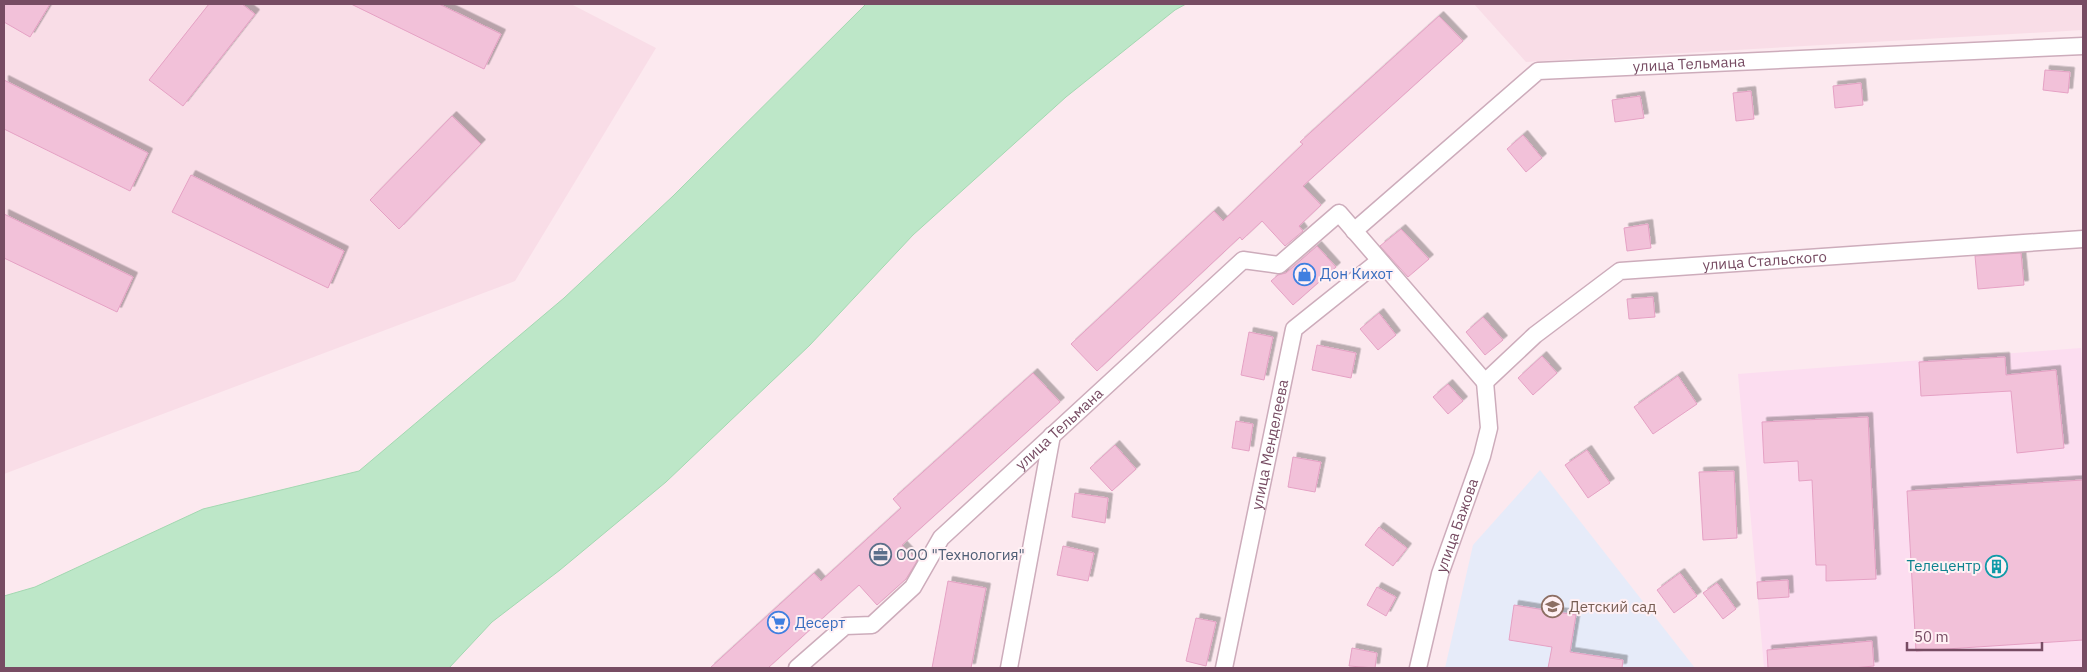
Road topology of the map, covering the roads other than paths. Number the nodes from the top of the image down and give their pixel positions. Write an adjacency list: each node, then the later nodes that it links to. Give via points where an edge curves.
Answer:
1 (2083, 46): 2 (street, улица Тельмана, via 1538,71)
2 (1354, 231): 4 (street); 6 (street, улица Тельмана, via 1339,213 1279,265 1243,260)
3 (2083, 239): 5 (street, улица Стальского, via 1620,271 1535,335)
4 (1379, 261): 5 (street); 9 (street, улица Менделеева, via 1294,329)
5 (1485, 382): 10 (street, улица Бажова, via 1489,428 1440,574)
6 (1052, 435): 7 (street, улица Тельмана, via 941,538 913,587 872,625 845,626); 8 (street)
7 (798, 668)
8 (1009, 668)
9 (1224, 668)
10 (1418, 668)

